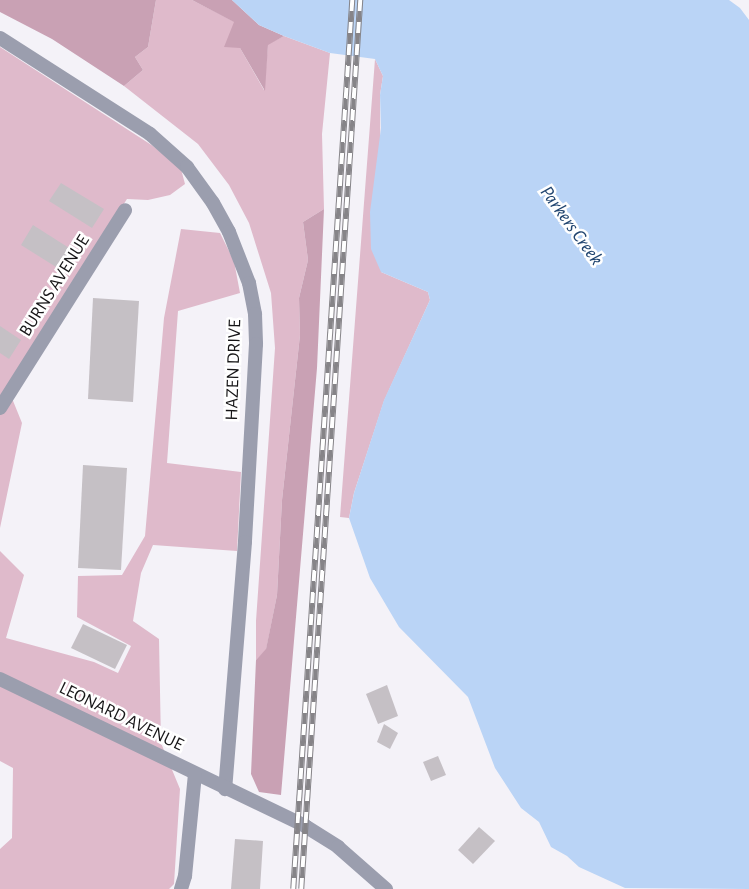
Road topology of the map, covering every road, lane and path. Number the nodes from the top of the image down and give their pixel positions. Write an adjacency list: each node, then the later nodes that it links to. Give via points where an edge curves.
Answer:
1 (0, 38): 6 (street, HAZEN DRIVE, via 150,134 188,167 229,232 249,283 256,344 245,542)
2 (125, 210): 3 (street, BURNS AVENUE)
3 (0, 408)
4 (0, 679): 5 (street, LEONARD AVENUE)
5 (195, 774): 6 (street, LEONARD AVENUE); 7 (street)
6 (225, 789): 8 (street, LEONARD AVENUE, via 305,826 338,847)
7 (181, 889)
8 (386, 889)

